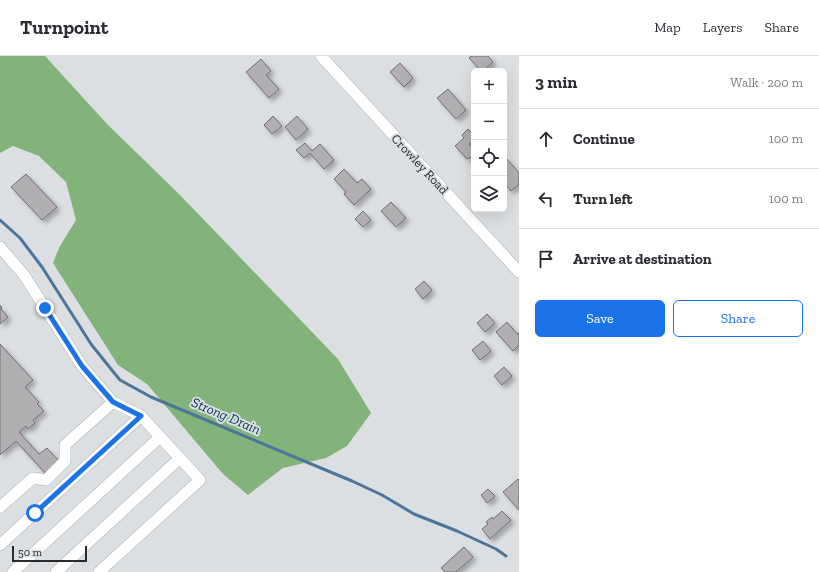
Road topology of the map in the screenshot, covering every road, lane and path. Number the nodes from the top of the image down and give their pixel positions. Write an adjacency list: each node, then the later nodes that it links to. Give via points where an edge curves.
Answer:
1 (322, 56): 3 (street, Crowley Road)
2 (0, 247): 4 (street, via 24,275 82,366)
3 (519, 272)
4 (113, 402): 5 (street); 8 (street, via 66,445 65,461 46,480 33,478)
5 (141, 416): 6 (street); 9 (street)
6 (160, 437): 7 (street); 10 (street)
7 (180, 458): 11 (street); 12 (street, via 200,480)
8 (0, 507)
9 (0, 545)
10 (13, 572)
11 (56, 572)
12 (99, 572)

